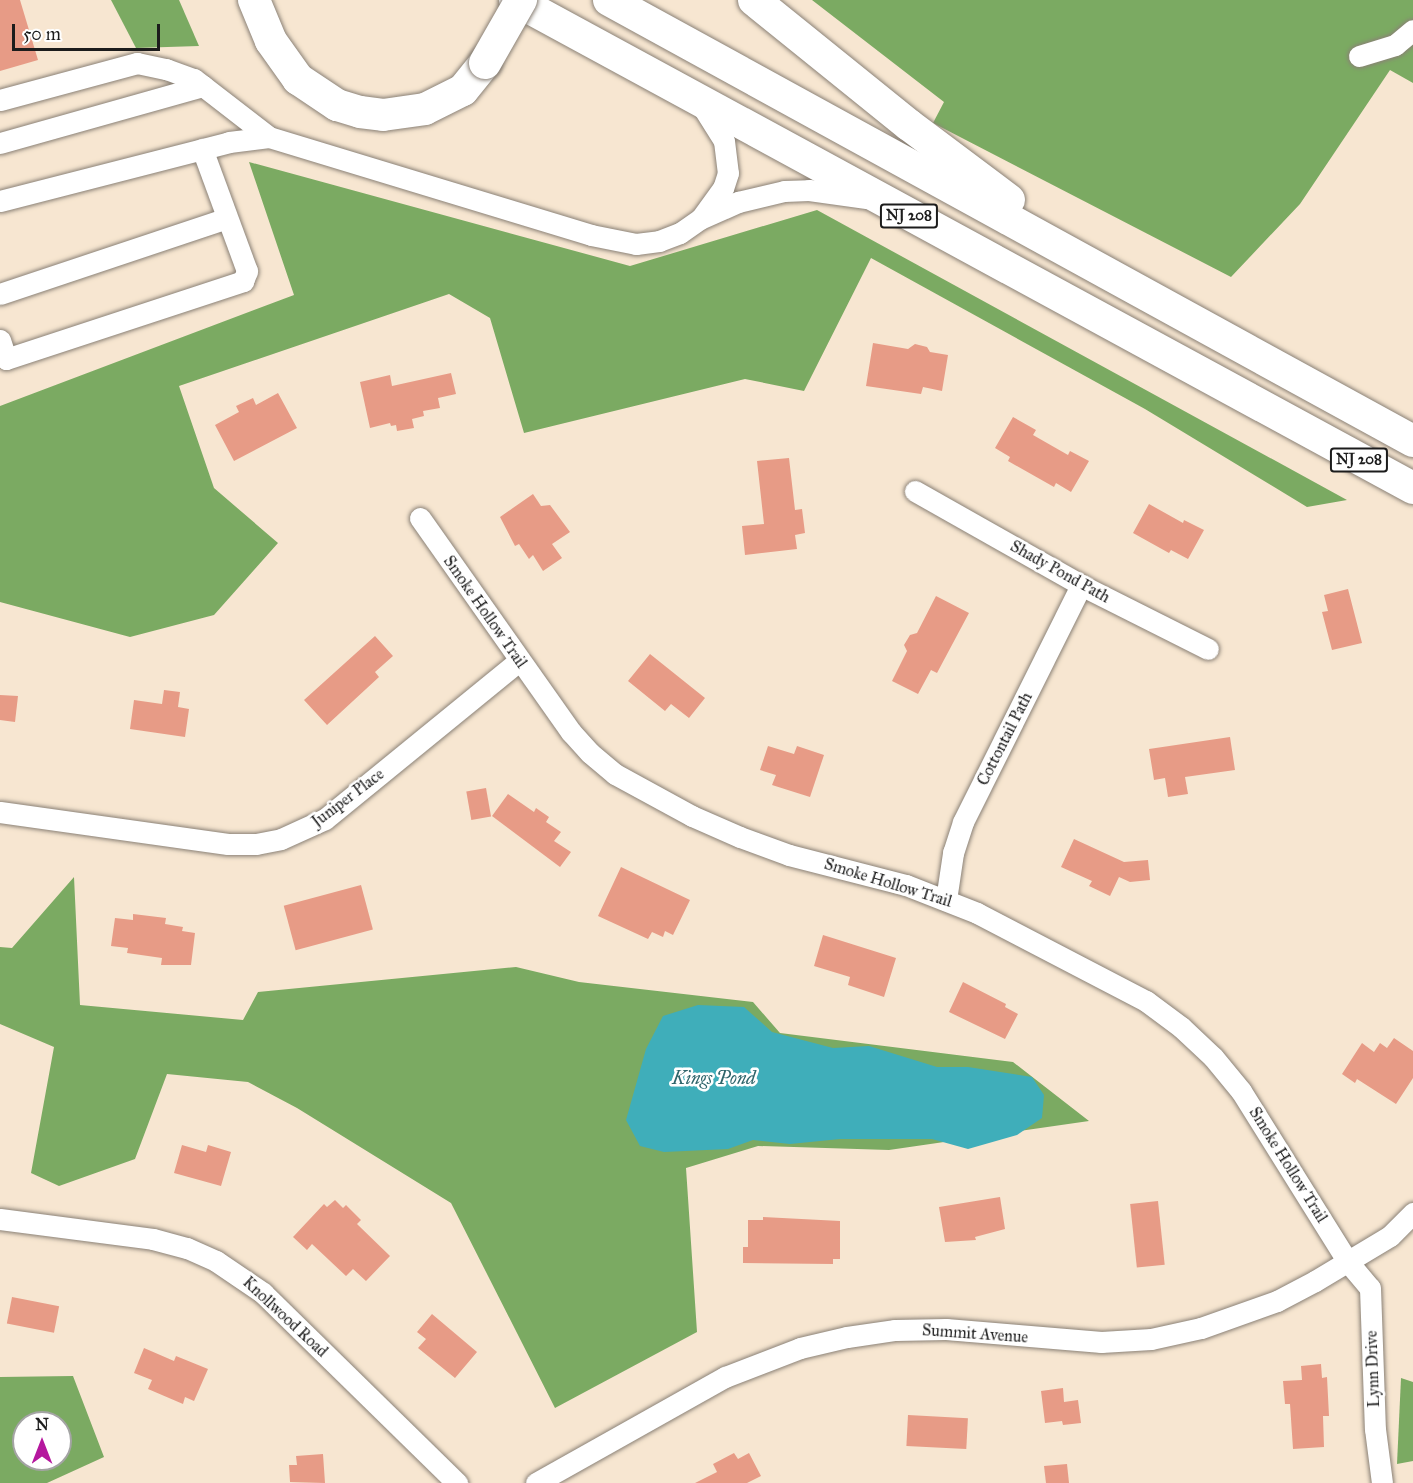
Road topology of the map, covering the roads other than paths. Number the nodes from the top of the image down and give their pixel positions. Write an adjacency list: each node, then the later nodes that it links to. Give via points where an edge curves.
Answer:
1 (255, 0): 3 (highway, bridge, via 271,41 298,79 337,105 383,115 425,109 463,90 485,63)
2 (515, 0): 9 (highway, NJ 208)
3 (521, 0)
4 (609, 0): 18 (highway, NJ 208)
5 (754, 0): 18 (highway, via 962,165)
6 (1413, 30): 7 (street, via 1395,45)
7 (1359, 56)
8 (203, 86): 10 (street, via 166,69 136,63); 11 (street); 12 (street)
9 (695, 98): 15 (highway, NJ 208); 17 (street, via 717,126 728,156 723,188)
10 (0, 100)
11 (269, 137): 13 (street); 17 (street, via 614,240 636,244 659,241)
12 (0, 143)
13 (202, 149): 14 (street); 16 (street)
14 (0, 201)
15 (887, 203): 17 (street, via 835,193 784,191 738,202); 23 (highway, NJ 208)
16 (227, 218): 19 (street); 20 (street, via 246,271 243,281 6,359)
17 (700, 219)
18 (1128, 284): 21 (highway, NJ 208)
19 (0, 294)
20 (0, 340)
21 (1274, 364): 22 (highway); 24 (highway, NJ 208)
22 (1413, 428)
23 (1305, 431): 25 (highway, NJ 208); 27 (highway)
24 (1413, 441)
25 (1413, 488)
26 (915, 491): 29 (street, Shady Pond Path)
27 (1413, 497)
28 (420, 518): 31 (street, Smoke Hollow Trail)
29 (1081, 585): 30 (street, Shady Pond Path); 33 (street, Cottontail Path, via 963,822 953,853)
30 (1208, 649)
31 (519, 661): 32 (street, Juniper Place, via 325,819 281,839 228,844); 33 (street, Smoke Hollow Trail, via 590,753 645,792 740,837 789,855 906,885)
32 (0, 812)
33 (946, 900): 38 (street, Smoke Hollow Trail, via 1110,981 1181,1027 1241,1091)
34 (1413, 1213): 37 (street, Summit Avenue)
35 (0, 1219): 39 (street, Knollwood Road, via 153,1239 216,1261 263,1293)
36 (1413, 1223): 37 (street, Summit Avenue)
37 (1390, 1236): 38 (street, Summit Avenue)
38 (1348, 1262): 40 (street, Summit Avenue, via 1277,1301 1201,1328 1151,1339 1101,1342 946,1329 895,1330 801,1348 725,1377); 41 (street, Lynn Drive, via 1370,1288 1375,1429)
39 (457, 1483)
40 (536, 1483)
41 (1382, 1483)

